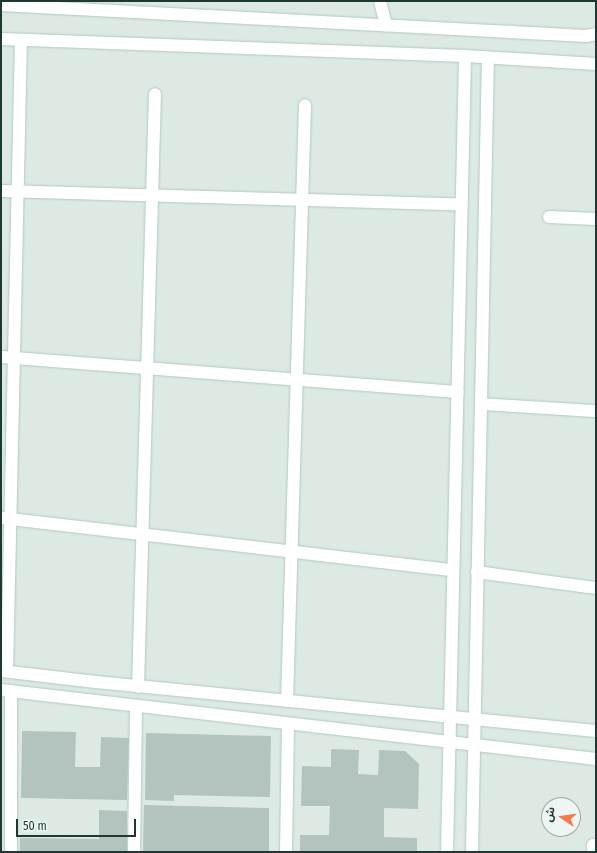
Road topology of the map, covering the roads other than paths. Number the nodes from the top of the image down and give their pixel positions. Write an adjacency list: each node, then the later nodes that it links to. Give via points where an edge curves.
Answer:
1 (380, 1): 3 (street)
2 (1, 5): 3 (street)
3 (386, 25): 4 (street, via 586,36)
4 (596, 34)
5 (1, 39): 6 (street)
6 (21, 40): 7 (street); 13 (street)
7 (465, 56): 8 (street); 16 (street)
8 (488, 58): 9 (street); 24 (street)
9 (596, 64)
10 (155, 94): 14 (street)
11 (305, 105): 15 (street)
12 (1, 191): 13 (street)
13 (18, 191): 14 (street); 20 (street)
14 (152, 196): 15 (street); 21 (street)
15 (302, 200): 16 (street); 22 (street)
16 (462, 205): 23 (street)
17 (549, 217): 18 (street)
18 (596, 218)
19 (1, 358): 20 (street)
20 (14, 358): 21 (street); 26 (street)
21 (147, 368): 22 (street); 27 (street)
22 (297, 380): 23 (street); 28 (street)
23 (458, 392): 29 (street)
24 (481, 404): 25 (street); 30 (street)
25 (596, 411)
26 (6, 519): 27 (street); 32 (street)
27 (142, 534): 28 (street); 33 (street)
28 (291, 552): 29 (street); 35 (street)
29 (453, 570): 37 (street)
30 (478, 572): 31 (street); 38 (street)
31 (596, 588)
32 (4, 671): 33 (street)
33 (138, 686): 35 (street)
34 (6, 691): 36 (street); 44 (street)
35 (287, 701): 37 (street)
36 (136, 706): 39 (street); 45 (street)
37 (450, 717): 38 (street); 41 (street)
38 (475, 719): 40 (street); 42 (street)
39 (288, 724): 41 (street); 46 (street)
40 (596, 731)
41 (449, 743): 42 (street); 47 (street)
42 (474, 746): 43 (street); 48 (street)
43 (596, 759)
44 (11, 852)
45 (134, 852)
46 (286, 852)
47 (447, 852)
48 (472, 852)

